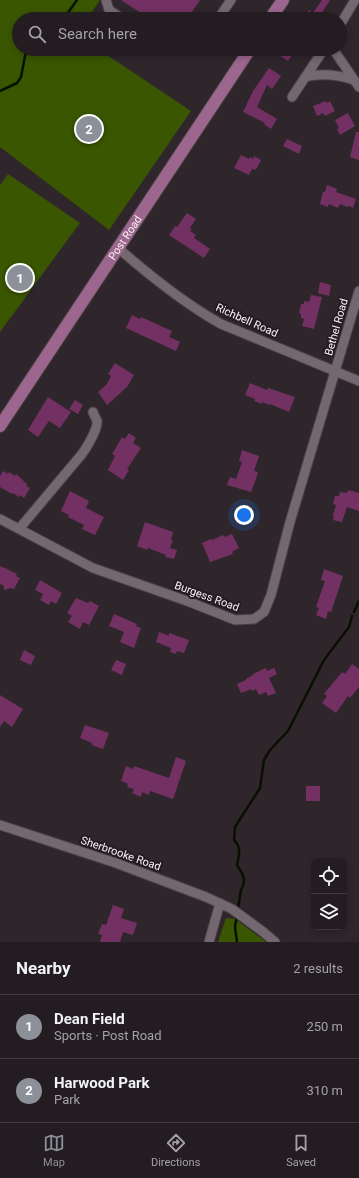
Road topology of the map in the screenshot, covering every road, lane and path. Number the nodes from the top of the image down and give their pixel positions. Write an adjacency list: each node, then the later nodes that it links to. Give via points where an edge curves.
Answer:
1 (106, 0): 5 (street)
2 (231, 0): 6 (street)
3 (283, 0): 7 (main road)
4 (355, 0): 8 (street)
5 (112, 12)
6 (223, 12)
7 (275, 12)
8 (347, 13)
9 (245, 56): 15 (main road, Post Road)
10 (319, 56): 12 (street)
11 (338, 56): 13 (street)
12 (305, 77): 13 (street, via 319,75 347,78); 14 (street)
13 (357, 84)
14 (292, 97)
15 (118, 248): 17 (street, Richbell Road, via 183,299 221,324); 20 (main road, Post Road)
16 (359, 291): 17 (street, Bethel Road)
17 (336, 371): 18 (street, Richbell Road); 22 (street, Burgess Road, via 290,522 271,595 264,612 254,619 235,620 93,568)
18 (359, 381)
19 (93, 412): 22 (street, via 97,425 88,445)
20 (0, 426)
21 (0, 518): 22 (street, Burgess Road)
22 (19, 529)
23 (0, 825): 24 (street, Sherbrooke Road, via 116,863)
24 (220, 903): 25 (street); 26 (street, Sherbrooke Road, via 242,916)
25 (208, 942)
26 (275, 942)

